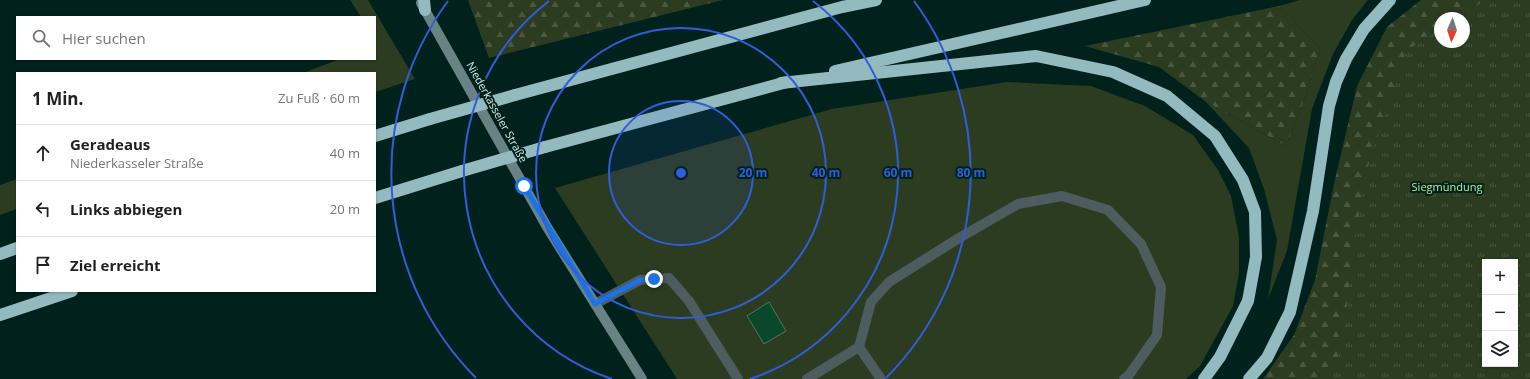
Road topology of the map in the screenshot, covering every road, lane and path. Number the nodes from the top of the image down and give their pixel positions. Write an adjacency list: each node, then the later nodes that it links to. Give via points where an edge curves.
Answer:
1 (860, 0): 6 (highway)
2 (876, 0): 6 (highway)
3 (1145, 0): 7 (highway)
4 (1390, 0): 22 (highway, via 1364,29 1336,82 1329,106 1313,211 1290,312 1267,358)
5 (423, 3): 13 (main road, Niederkasseler Straße, via 547,227)
6 (842, 7): 8 (highway, bridge, via 515,95)
7 (781, 83): 9 (highway, bridge, via 545,147); 21 (highway, via 1036,56 1113,72 1167,96 1215,136 1243,180 1255,212 1256,257 1248,301 1220,357)
8 (376, 136)
9 (376, 198)
10 (16, 248): 11 (highway)
11 (0, 254)
12 (69, 292): 14 (highway)
13 (595, 304): 16 (main road, Niederkasseler Straße); 17 (lane, via 640,280 669,278 689,301)
14 (0, 315)
15 (859, 347): 18 (lane); 19 (lane); 20 (lane, via 871,302 889,282 1018,204 1062,196 1108,210 1141,244 1161,287 1157,335)
16 (642, 379)
17 (738, 379)
18 (807, 379)
19 (881, 379)
20 (1124, 379)
21 (1204, 379)
22 (1249, 379)

